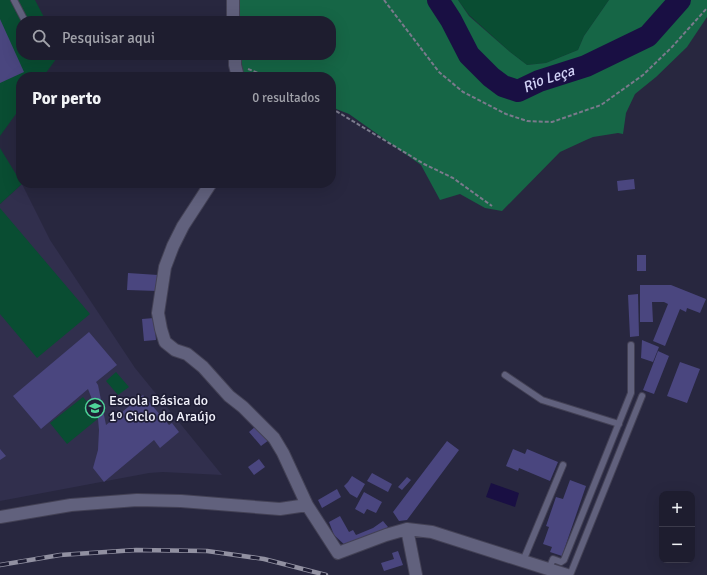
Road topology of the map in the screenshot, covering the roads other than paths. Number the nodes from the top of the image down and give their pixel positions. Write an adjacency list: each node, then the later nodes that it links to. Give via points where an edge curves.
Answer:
1 (14, 0): 3 (lane)
2 (233, 0): 4 (street)
3 (22, 16)
4 (234, 16)
5 (235, 60): 6 (street)
6 (237, 72)
7 (208, 188): 13 (street, via 173,246 165,267 158,313 165,342 175,350 187,354 203,367 229,396 274,438)
8 (631, 345): 11 (lane, via 631,393)
9 (506, 375): 11 (lane, via 542,400)
10 (642, 396): 19 (lane)
11 (619, 424): 17 (lane, via 564,560 561,562 553,559)
12 (563, 465): 16 (lane)
13 (307, 505): 14 (street, via 280,510 181,501 137,500 71,504); 15 (street, via 338,553)
14 (0, 517)
15 (407, 529): 16 (street, via 432,532); 18 (street)
16 (523, 561): 17 (street)
17 (549, 569): 19 (street)
18 (416, 575)
19 (568, 575)

